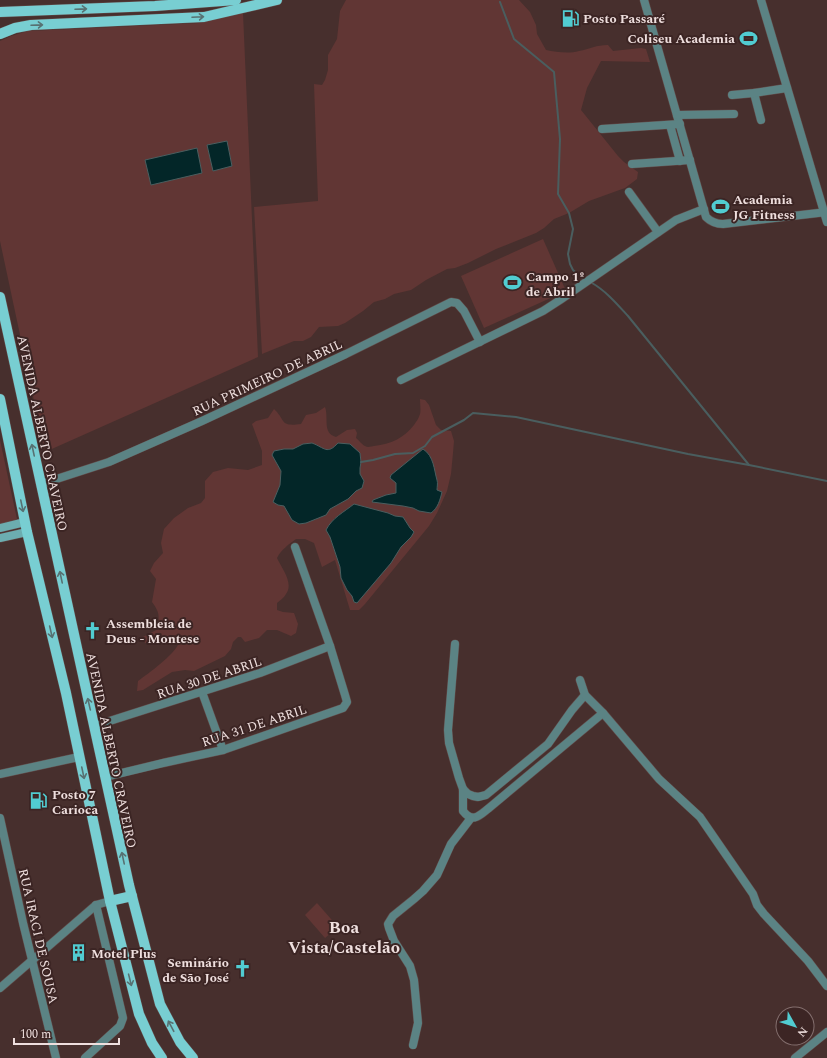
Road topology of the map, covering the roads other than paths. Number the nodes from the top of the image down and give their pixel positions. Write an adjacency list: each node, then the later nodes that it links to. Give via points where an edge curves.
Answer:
1 (236, 0): 5 (main road, one-way to 1)
2 (277, 0): 6 (main road, one-way to 2, via 31,25 204,17)
3 (644, 0): 11 (street)
4 (761, 0): 7 (street)
5 (0, 12)
6 (0, 34)
7 (787, 88): 8 (street); 21 (street)
8 (754, 93): 9 (street); 12 (street)
9 (732, 96)
10 (734, 114): 11 (street)
11 (677, 115): 13 (street)
12 (761, 120)
13 (680, 124): 14 (street); 16 (street)
14 (670, 125): 15 (street); 17 (street)
15 (602, 129)
16 (690, 160): 17 (street); 20 (street)
17 (680, 161): 18 (street)
18 (632, 164)
19 (629, 192): 23 (street)
20 (704, 209): 21 (street, via 706,217 718,224); 23 (street, via 676,220)
21 (826, 212): 22 (street)
22 (827, 222)
23 (658, 232): 25 (street, via 543,311)
24 (0, 297): 28 (main road, AVENIDA ALBERTO CRAVEIRO, one-way to 24)
25 (480, 342): 26 (street); 28 (street, RUA PRIMEIRO DE ABRIL, via 462,308 457,302 451,302 202,421 108,462)
26 (401, 380)
27 (0, 399): 29 (main road, one-way to 29)
28 (41, 484): 39 (main road, AVENIDA ALBERTO CRAVEIRO, one-way to 28)
29 (26, 527): 30 (street); 31 (street); 41 (main road, one-way to 41)
30 (0, 528)
31 (0, 538)
32 (295, 547): 34 (street)
33 (455, 644): 44 (street, via 448,737)
34 (330, 646): 36 (street, RUA 30 DE ABRIL); 40 (street, RUA 31 DE ABRIL, via 347,702 344,708)
35 (580, 680): 37 (street)
36 (202, 692): 39 (street, RUA 30 DE ABRIL); 40 (street)
37 (585, 695): 38 (street); 44 (street, via 548,744 490,792 478,797 468,794)
38 (603, 712): 46 (street, via 489,808); 51 (street, via 658,779 700,817 750,889 757,905)
39 (94, 726): 43 (main road, AVENIDA ALBERTO CRAVEIRO)
40 (223, 750): 43 (street, RUA 31 DE ABRIL)
41 (79, 757): 42 (street); 48 (main road, one-way to 48)
42 (0, 774)
43 (105, 777): 47 (main road, AVENIDA ALBERTO CRAVEIRO, one-way to 43)
44 (463, 789): 46 (street, via 462,809)
45 (0, 818): 50 (street, RUA IRACI DE SOUSA)
46 (471, 818): 54 (street, via 451,844 437,875 419,896 393,916 388,924 394,941 410,966 414,980 418,1022)
47 (132, 896): 48 (main road); 58 (main road, AVENIDA ALBERTO CRAVEIRO, one-way to 47, via 180,1042 160,1004)
48 (110, 901): 49 (street); 57 (main road, one-way to 57, via 139,1014)
49 (96, 906): 50 (street); 56 (street, via 123,1018 120,1026)
50 (31, 960): 52 (street); 55 (street, RUA IRACI DE SOUSA)
51 (827, 986)
52 (0, 988)
53 (827, 1032): 59 (street)
54 (413, 1045)
55 (56, 1058)
56 (85, 1058)
57 (162, 1058)
58 (193, 1058)
59 (795, 1058)

